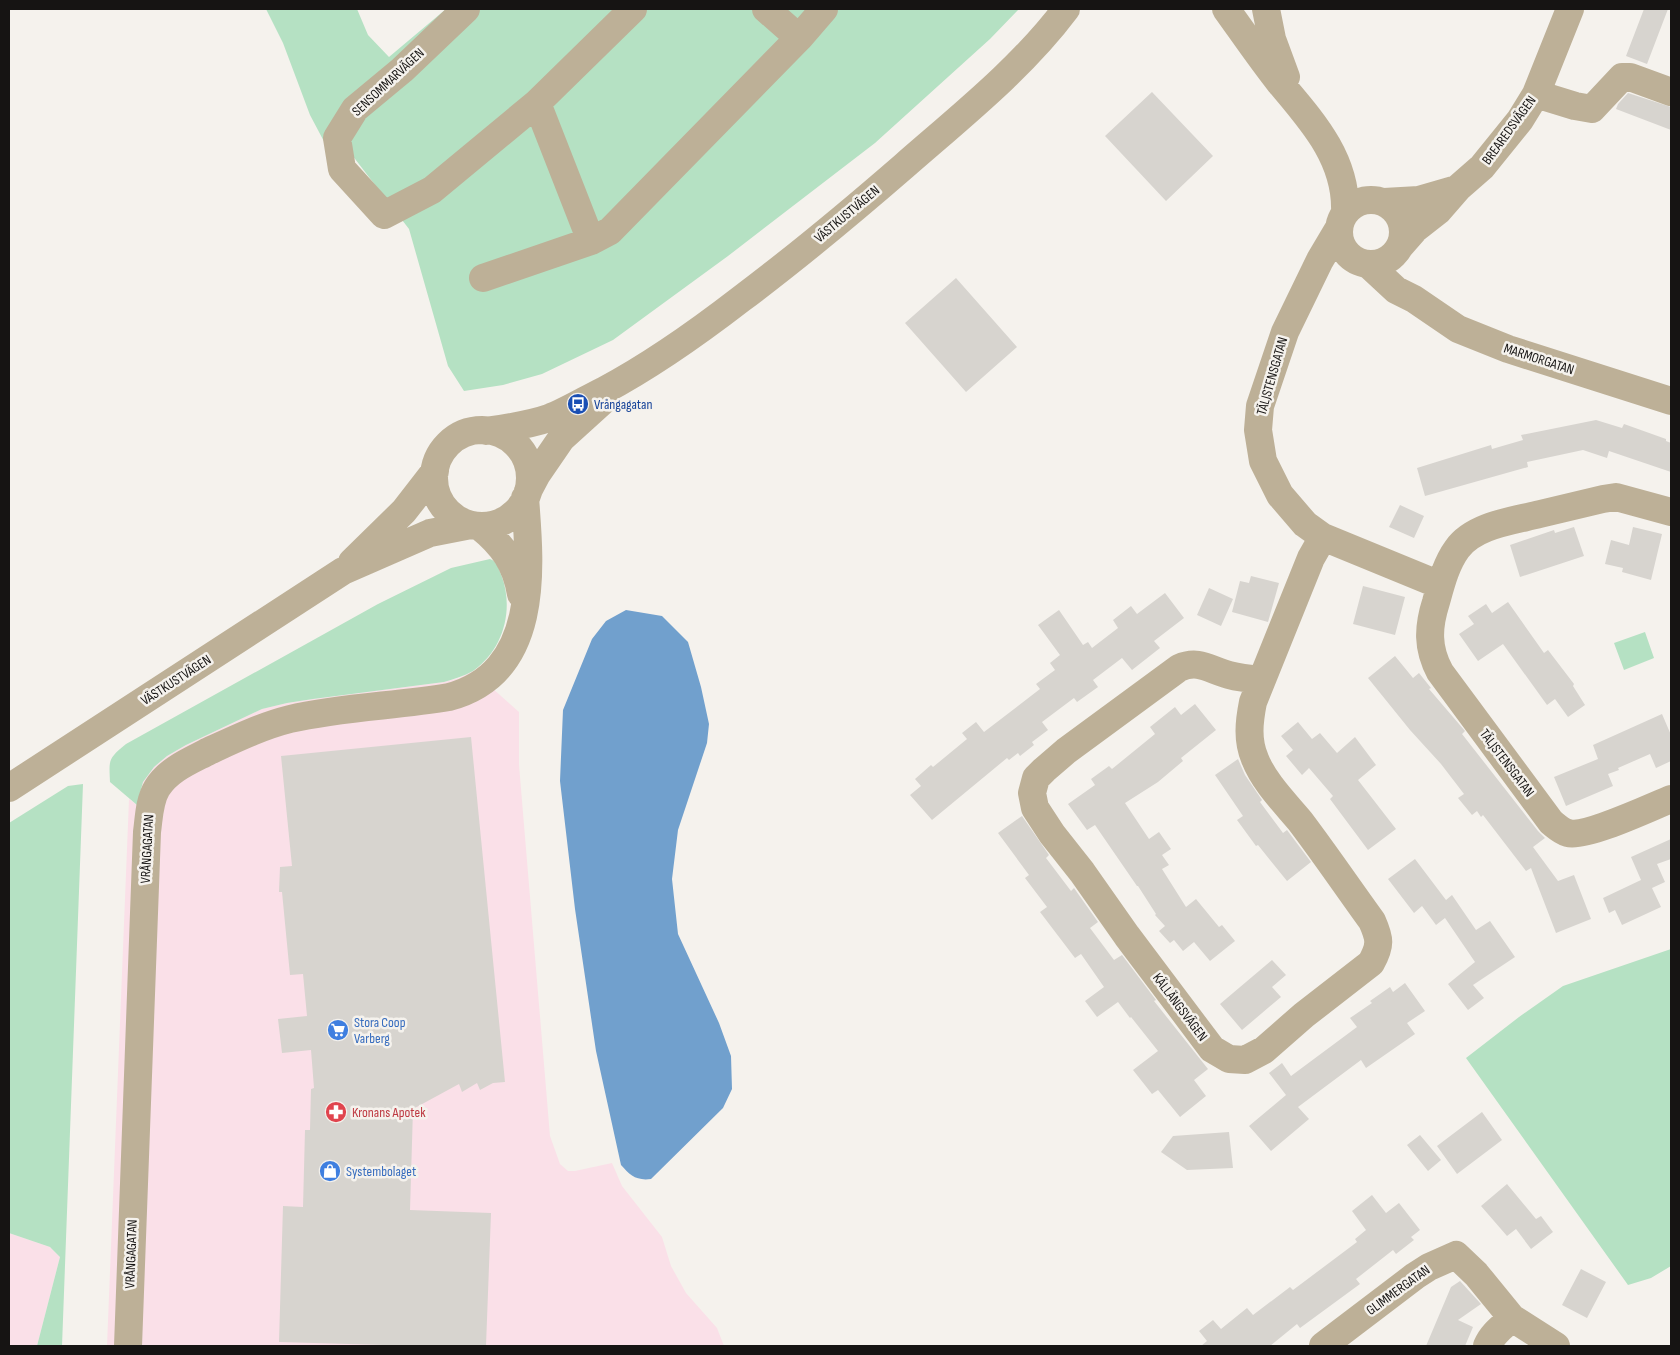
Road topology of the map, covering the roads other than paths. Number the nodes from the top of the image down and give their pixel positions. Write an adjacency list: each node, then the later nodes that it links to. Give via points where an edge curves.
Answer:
1 (466, 9): 15 (street, SENSOMMARVÄGEN, via 355,110 337,138 342,169 384,215 432,190)
2 (633, 9): 15 (street)
3 (766, 9): 11 (street)
4 (824, 9): 11 (street)
5 (1066, 9): 10 (street, VÄSTKUSTVÄGEN)
6 (1082, 9): 10 (street, VÄSTKUSTVÄGEN)
7 (1226, 9): 14 (street)
8 (1266, 9): 14 (street, via 1277,54)
9 (1570, 9): 13 (street, BREAREDSVÄGEN)
10 (1048, 33): 26 (street, VÄSTKUSTVÄGEN, via 958,119 786,265)
11 (798, 38): 20 (street, via 610,231)
12 (1671, 92): 13 (street, via 1622,77 1592,109)
13 (1536, 94): 17 (street, BREAREDSVÄGEN, via 1504,141)
14 (1297, 101): 16 (street)
15 (537, 103): 20 (street)
16 (1328, 143): 18 (street); 19 (street, via 1344,187)
17 (1458, 188): 18 (street, BREAREDSVÄGEN, via 1419,200); 21 (street, BREAREDSVÄGEN)
18 (1381, 201): 19 (street, via 1358,202); 21 (street, via 1396,210 1402,223 1404,230)
19 (1342, 220): 22 (street, via 1340,239 1344,250 1352,258); 24 (street, TÄLJSTENSGATAN)
20 (590, 241): 23 (street)
21 (1400, 247): 22 (street, via 1385,261); 25 (street, via 1408,288)
22 (1365, 263): 24 (street, TÄLJSTENSGATAN, via 1332,271); 25 (street, MARMORGATAN, via 1396,290)
23 (483, 278)
24 (1306, 288): 33 (street, TÄLJSTENSGATAN, via 1284,332 1260,406 1258,430 1263,461 1280,495 1305,524)
25 (1414, 299): 27 (street, MARMORGATAN, via 1458,330)
26 (631, 376): 28 (street, VÄSTKUSTVÄGEN, via 550,418); 30 (street, VÄSTKUSTVÄGEN, via 561,439)
27 (1671, 401)
28 (486, 431): 29 (street, VÄSTKUSTVÄGEN, via 468,433 453,441 441,454); 30 (street, via 511,440 523,453 530,475)
29 (435, 471): 32 (street, via 436,489 443,505 455,517); 34 (street, VÄSTKUSTVÄGEN, via 404,511)
30 (527, 495): 32 (street, VÄSTKUSTVÄGEN, via 517,511 504,521 488,526); 36 (street, VRÅNGAGATAN, via 529,574)
31 (1671, 512): 35 (street, TÄLJSTENSGATAN, via 1616,497 1487,528 1457,548)
32 (475, 525): 34 (street, VÄSTKUSTVÄGEN, via 430,533); 36 (street, VRÅNGAGATAN, via 491,535 510,559)
33 (1323, 537): 35 (street, TÄLJSTENSGATAN); 37 (street, via 1310,558)
34 (343, 571): 38 (street, VÄSTKUSTVÄGEN)
35 (1440, 585): 39 (street, TÄLJSTENSGATAN, via 1429,632 1434,660 1551,822 1568,833 1587,832)
36 (523, 610): 41 (street, VRÅNGAGATAN, via 520,630 505,660 478,685 462,694 289,719 259,728 188,762 168,774 156,789 150,804 147,832)
37 (1261, 680): 37 (street, KÄLLÄNGSVÄGEN, via 1249,723 1255,760 1372,922 1379,937 1378,950 1371,963 1264,1050 1245,1060 1229,1059 1212,1049 1127,936 1034,808 1032,793 1036,778 1044,770 1183,666 1199,664 1243,679)
38 (9, 788)
39 (1671, 799)
40 (1512, 1318): 42 (street, GLIMMERGATAN, via 1456,1255 1415,1276); 43 (street); 44 (street, GLIMMERGATAN)
41 (128, 1346)
42 (1323, 1346)
43 (1487, 1346)
44 (1556, 1346)

